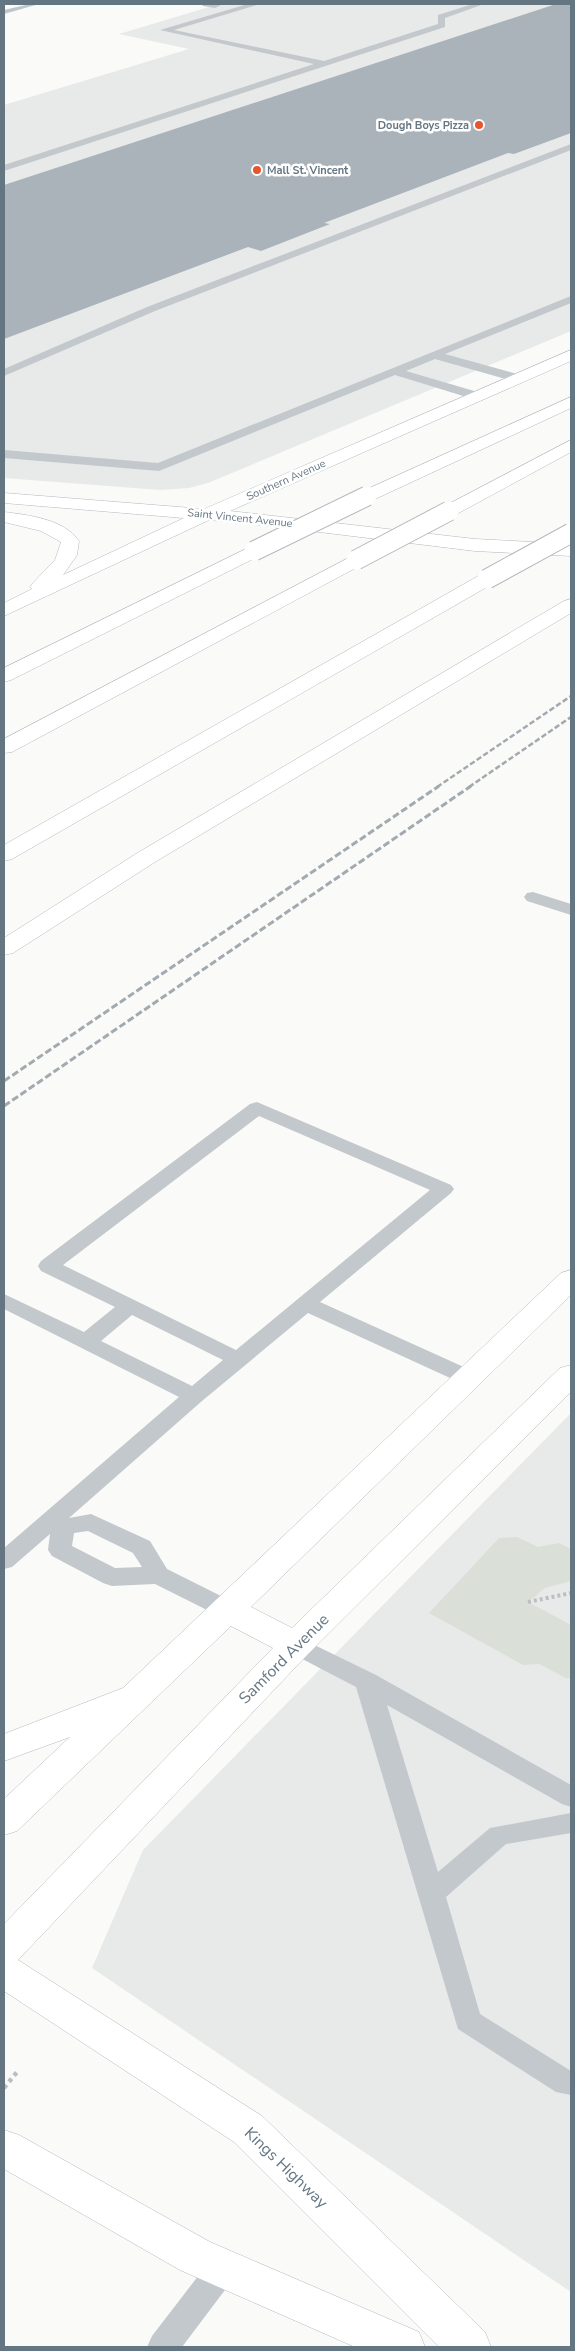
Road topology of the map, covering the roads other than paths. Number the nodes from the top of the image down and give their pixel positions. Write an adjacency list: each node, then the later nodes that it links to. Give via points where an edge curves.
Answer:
1 (211, 4): 4 (lane)
2 (256, 4): 4 (lane)
3 (480, 4): 5 (lane, via 441,17 442,25)
4 (237, 9): 5 (lane, via 164,30)
5 (323, 63): 7 (lane)
6 (571, 147): 12 (lane, via 152,310)
7 (4, 168)
8 (571, 299): 9 (lane)
9 (434, 355): 11 (lane); 13 (lane)
10 (571, 355): 13 (main road, Southern Avenue)
11 (395, 371): 14 (lane); 17 (lane, via 160,467)
12 (4, 373)
13 (517, 378): 14 (main road, Southern Avenue)
14 (477, 396): 19 (main road, Southern Avenue)
15 (571, 402): 26 (main road, bridge, via 367,496)
16 (571, 445): 27 (main road, bridge)
17 (4, 454)
18 (4, 498): 19 (main road, Saint Vincent Avenue)
19 (208, 514): 22 (main road, Saint Vincent Avenue); 23 (main road, Southern Avenue)
20 (4, 516): 23 (main road, via 47,528 70,541 67,558)
21 (571, 533): 28 (main road, bridge)
22 (568, 559)
23 (30, 597): 25 (main road, Southern Avenue)
24 (571, 605): 31 (main road, via 147,857)
25 (4, 610)
26 (4, 676)
27 (4, 747)
28 (4, 854)
29 (533, 897): 30 (lane)
30 (571, 910)
31 (4, 948)
32 (571, 1279): 39 (main road)
33 (4, 1301): 36 (lane)
34 (306, 1304): 35 (lane, via 444,1189 257,1108 48,1266); 37 (lane); 39 (lane)
35 (130, 1306): 36 (lane); 37 (lane)
36 (85, 1342): 40 (lane)
37 (238, 1359): 40 (lane)
38 (571, 1375): 45 (main road, Samford Avenue)
39 (469, 1378): 44 (main road)
40 (194, 1396): 41 (lane)
41 (58, 1524): 42 (lane); 43 (lane, via 92,1522 142,1547); 43 (lane, via 60,1550 112,1577)
42 (4, 1562)
43 (158, 1575): 44 (lane)
44 (228, 1610): 45 (main road); 47 (main road)
45 (296, 1645): 46 (lane); 53 (main road, Samford Avenue)
46 (368, 1682): 49 (lane); 52 (lane)
47 (137, 1694): 48 (main road); 50 (main road)
48 (4, 1748)
49 (571, 1797)
50 (4, 1821)
51 (571, 1823): 52 (lane, via 499,1835)
52 (431, 1894): 55 (lane, via 468,2021 566,2083)
53 (4, 1949)
54 (4, 1971): 60 (main road, Kings Highway, via 248,2129)
55 (571, 2083)
56 (4, 2148): 57 (main road, via 195,2256)
57 (223, 2268): 58 (lane); 59 (main road)
58 (163, 2347)
59 (403, 2347)
60 (469, 2347)

